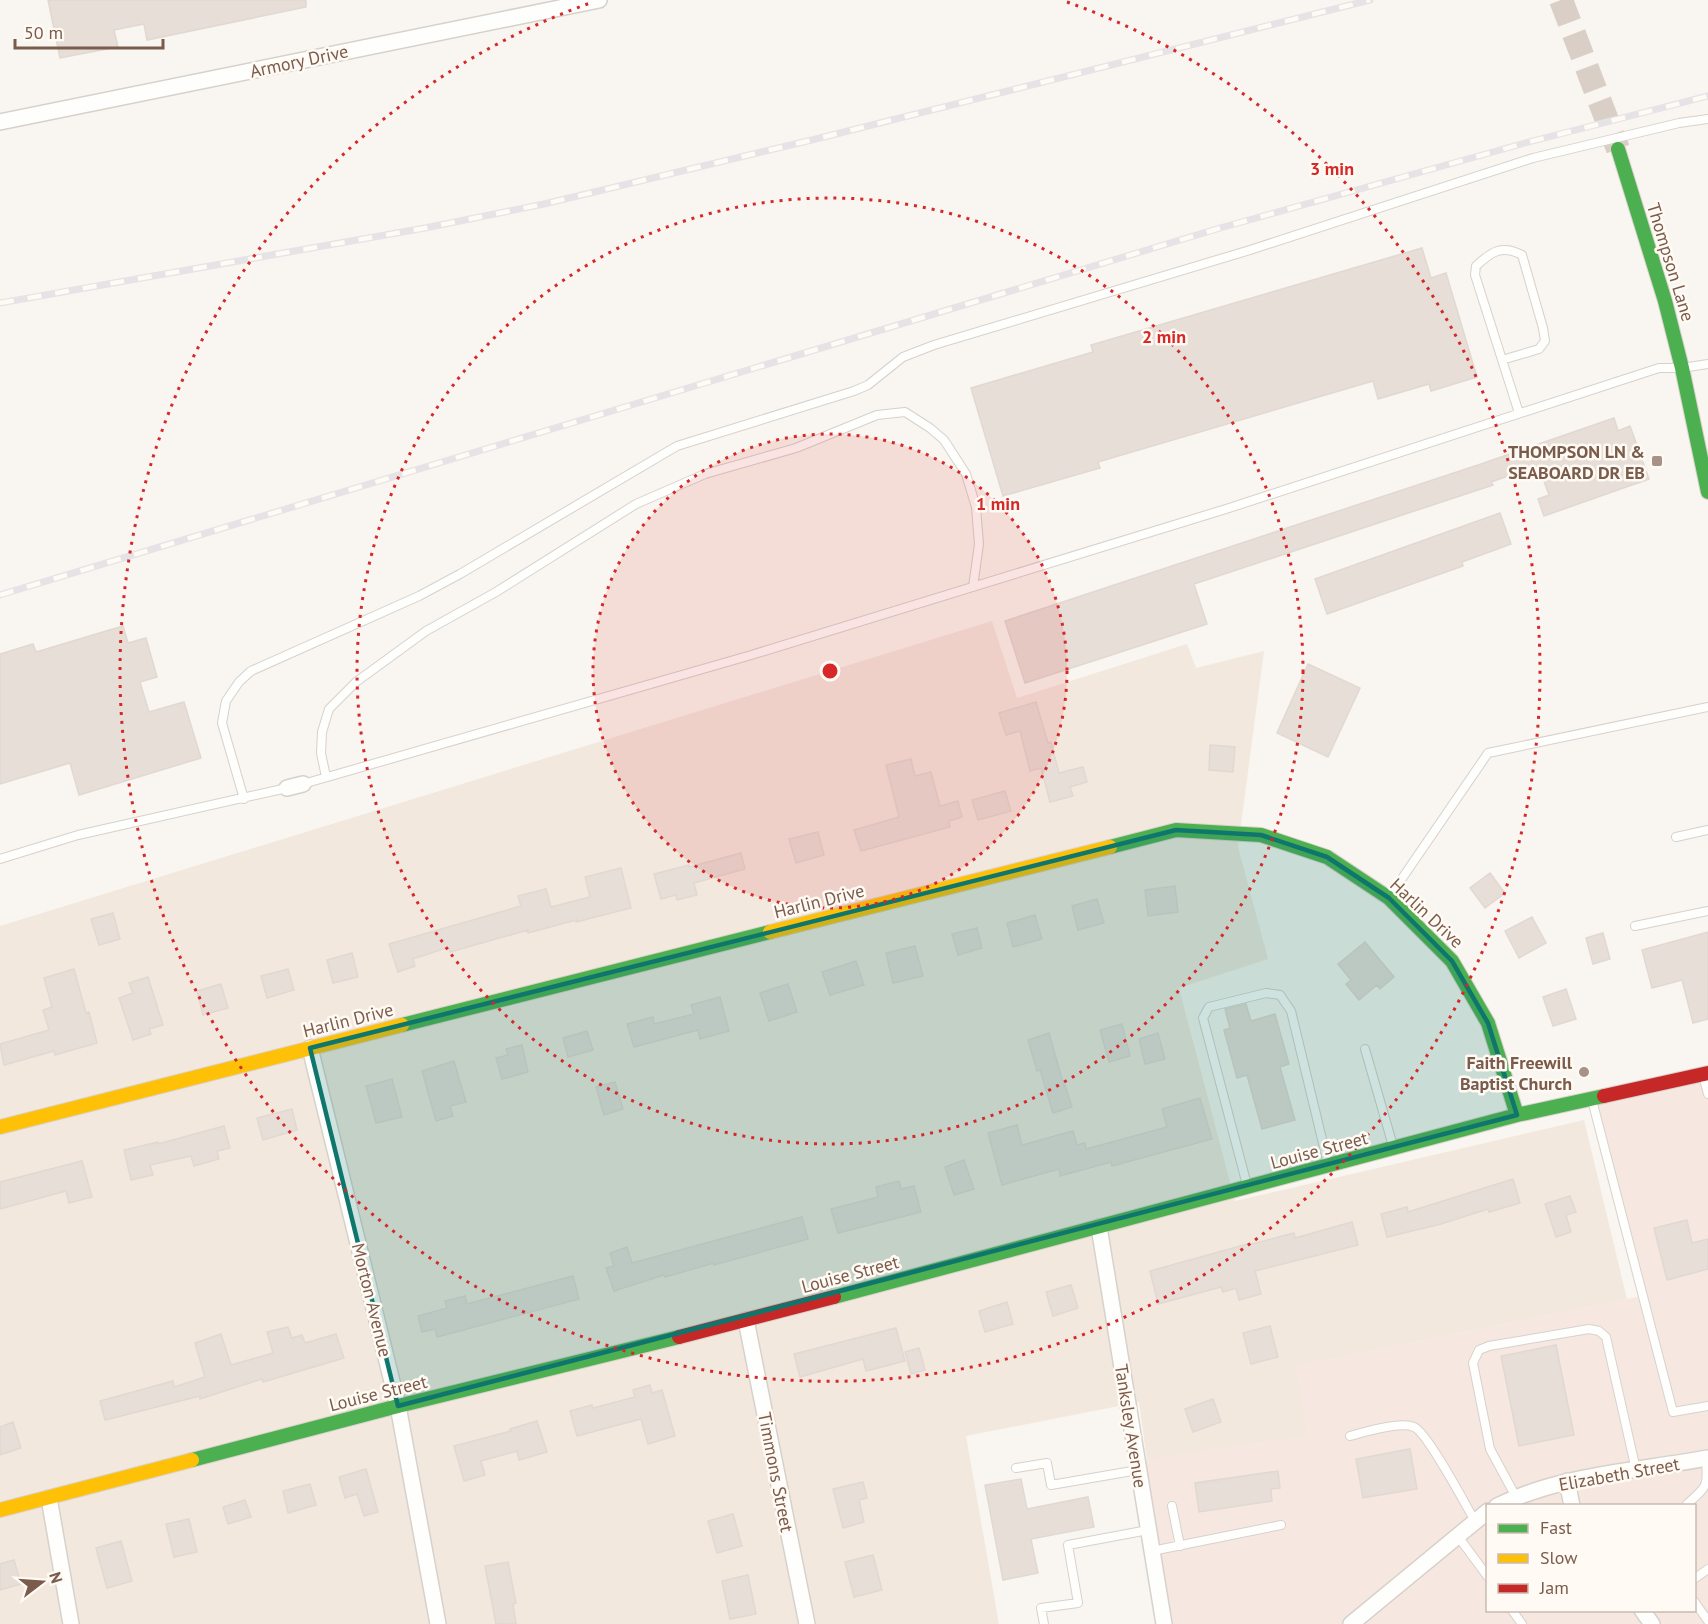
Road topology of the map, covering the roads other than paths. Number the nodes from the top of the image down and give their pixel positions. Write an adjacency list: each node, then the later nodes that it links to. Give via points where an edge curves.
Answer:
1 (598, 0): 3 (street, Armory Drive)
2 (1708, 119): 15 (lane, via 1533,158 1250,250 934,345 903,357 868,385 854,391 677,446 419,597 250,671 226,701 222,723)
3 (0, 122)
4 (1618, 149): 7 (street, Thompson Lane)
5 (1502, 360): 5 (lane, via 1475,275 1476,266 1491,252 1511,249 1522,255 1545,341 1539,349); 8 (lane)
6 (1708, 364): 7 (lane)
7 (1682, 368): 8 (lane, via 1659,368); 9 (street, Thompson Lane)
8 (1519, 413): 10 (lane, via 1226,509)
9 (1708, 492)
10 (973, 586): 12 (lane, via 748,656); 12 (lane, via 979,544 976,507 966,474 944,440 930,428 905,412 877,415 796,447 705,474 636,504 426,631 356,682 329,709 321,753)
11 (1708, 707): 19 (lane, via 1488,753)
12 (326, 777): 13 (lane)
13 (303, 784): 14 (street)
14 (287, 788): 15 (lane)
15 (244, 799): 18 (lane, via 78,835)
16 (1708, 830): 17 (lane)
17 (1676, 837)
18 (0, 859)
19 (1389, 898): 22 (street, Harlin Drive, via 1327,857 1261,836 1176,830); 27 (street, Harlin Drive, via 1452,961 1488,1023)
20 (1708, 911): 21 (lane)
21 (1635, 926)
22 (310, 1048): 28 (street, Harlin Drive); 34 (street, Morton Avenue)
23 (1365, 1049): 29 (lane)
24 (1705, 1073): 25 (lane); 26 (street, Louise Street)
25 (1708, 1094)
26 (1592, 1098): 27 (street, Louise Street); 35 (lane, via 1673,1412)
27 (1517, 1115): 29 (street, Louise Street)
28 (0, 1127)
29 (1394, 1148): 30 (street, Louise Street)
30 (1329, 1166): 31 (street, Louise Street); 31 (lane, via 1291,1011 1280,995 1266,993 1209,1007 1203,1018)
31 (1248, 1188): 32 (street, Louise Street)
32 (1100, 1227): 33 (street, Louise Street); 39 (street, Tanksley Avenue)
33 (746, 1320): 34 (street, Louise Street); 64 (street, Timmons Street)
34 (398, 1406): 43 (street, Louise Street); 63 (street, Morton Avenue)
35 (1708, 1406)
36 (1350, 1436): 50 (lane, via 1413,1426 1431,1447)
37 (1707, 1458): 40 (street, Elizabeth Street); 46 (lane, via 1706,1486)
38 (1016, 1468): 39 (lane, via 1047,1463 1051,1485)
39 (1138, 1470): 52 (street, Tanksley Avenue)
40 (1636, 1470): 41 (street, Elizabeth Street); 42 (lane, via 1606,1337 1599,1330 1489,1346 1479,1350 1473,1363 1490,1449)
41 (1567, 1481): 42 (street, Elizabeth Street); 45 (street)
42 (1516, 1497): 44 (street, Elizabeth Street)
43 (49, 1498): 48 (street, Louise Street); 62 (street)
44 (1501, 1504)
45 (1572, 1504)
46 (1688, 1504)
47 (1172, 1506): 54 (lane)
48 (0, 1510)
49 (1486, 1513): 50 (street)
50 (1475, 1521): 53 (street)
51 (1281, 1525): 54 (lane)
52 (1148, 1530): 55 (street, Tanksley Avenue); 65 (lane, via 1068,1545 1078,1603 1041,1608)
53 (1457, 1535): 57 (lane); 67 (street)
54 (1180, 1546): 55 (lane)
55 (1152, 1551): 66 (street, Tanksley Avenue)
56 (1708, 1569): 58 (lane)
57 (1486, 1574)
58 (1696, 1578)
59 (1696, 1603): 61 (lane)
60 (1513, 1612): 68 (lane)
61 (1708, 1621)
62 (71, 1624)
63 (438, 1624)
64 (807, 1624)
65 (1044, 1624)
66 (1164, 1624)
67 (1351, 1624)
68 (1522, 1624)

